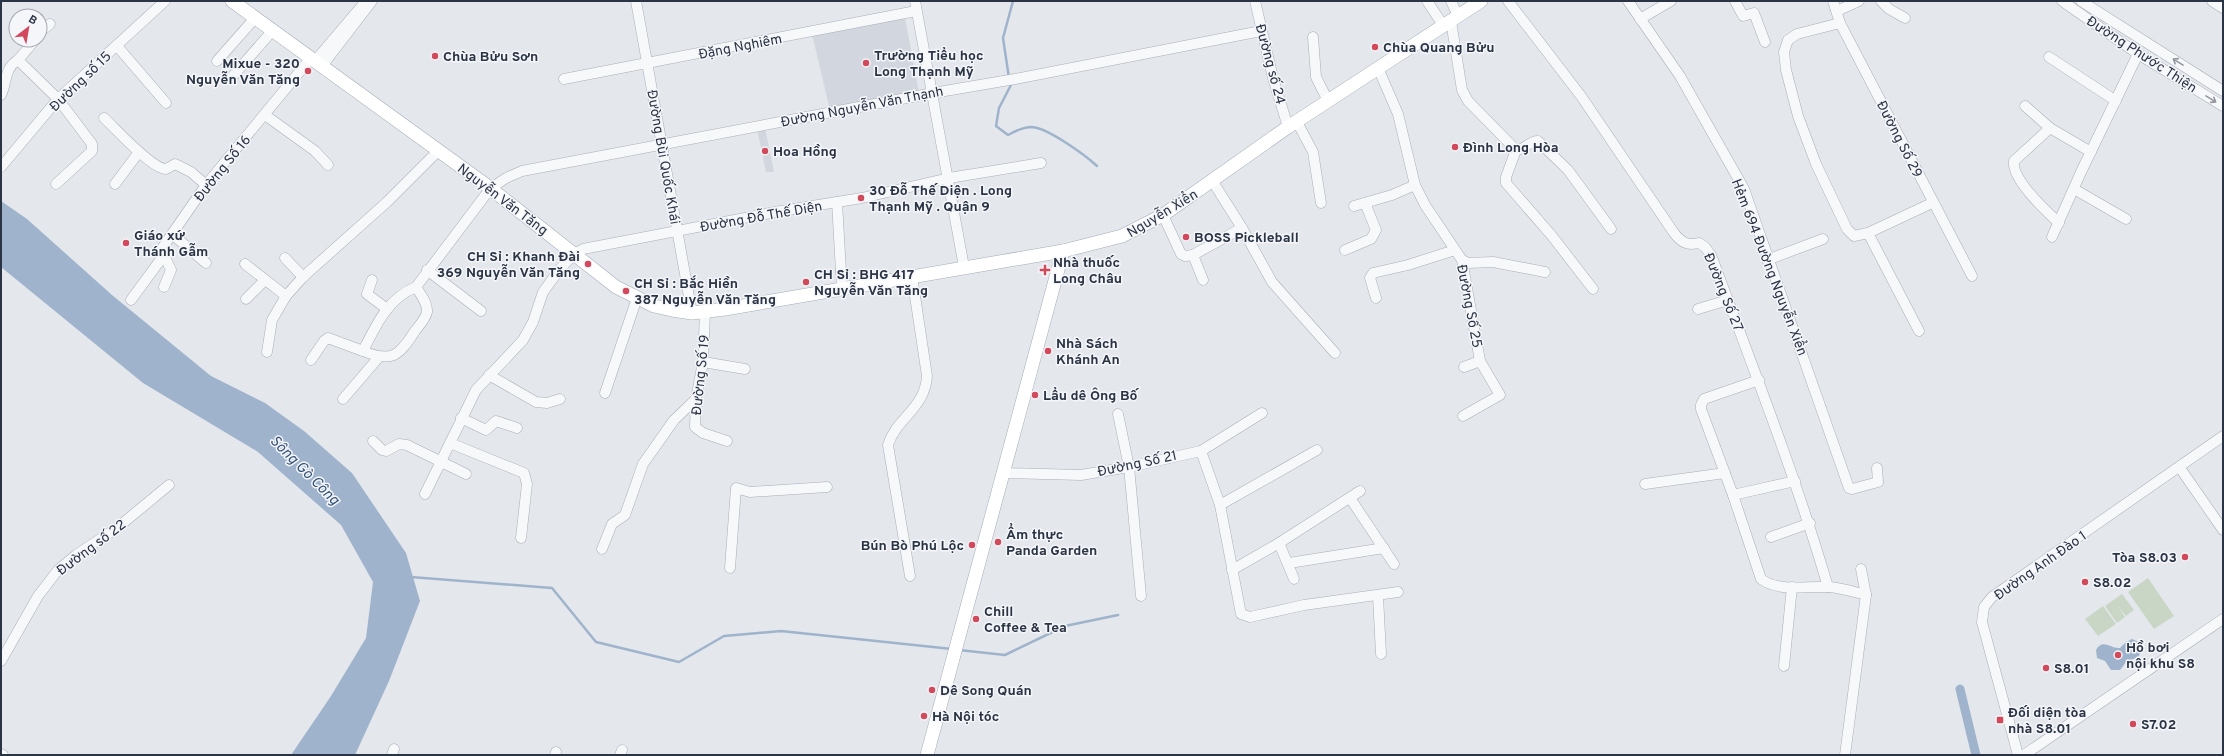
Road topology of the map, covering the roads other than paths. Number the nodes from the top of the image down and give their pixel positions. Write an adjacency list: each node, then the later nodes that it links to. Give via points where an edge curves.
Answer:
1 (165, 1): 32 (street, Đường số 15)
2 (232, 1): 23 (main road, Nguyễn Văn Tăng)
3 (366, 1): 38 (street)
4 (372, 1): 38 (street)
5 (636, 1): 39 (street, Đường Bùi Quốc Khái)
6 (1255, 1): 29 (street, Đường số 24)
7 (1427, 1): 26 (street)
8 (1451, 1): 26 (street)
9 (1481, 1): 26 (main road, Nguyễn Xiển)
10 (1508, 1): 117 (street, Đường Số 27, via 1581,96 1678,238 1685,244 1698,243 1705,247)
11 (1628, 1): 25 (street, Hẻm 694 Đường Nguyễn Xiển)
12 (1671, 1): 25 (street)
13 (1735, 1): 31 (street, via 1743,16 1754,13)
14 (1833, 1): 22 (street, Đường Số 29)
15 (1859, 1): 22 (street)
16 (1881, 1): 24 (street)
17 (2080, 1): 44 (street, Đường Phước Thiện, one-way to 17)
18 (2212, 1): 21 (street)
19 (2066, 2): 34 (street, Đường Phước Thiện)
20 (916, 6): 39 (street, Đặng Nghiêm); 45 (street)
21 (2223, 8)
22 (1837, 11): 27 (street, Đường Số 29)
23 (255, 18): 28 (main road, Nguyễn Văn Tăng); 37 (street)
24 (1905, 18)
25 (1640, 19): 96 (street, Hẻm 694 Đường Nguyễn Xiển, via 1680,76 1744,190)
26 (1451, 21): 40 (main road, Nguyễn Xiển); 58 (street, via 1462,90 1468,101)
27 (1840, 23): 76 (street, Đường Số 29); 84 (street, via 1797,34 1788,40 1784,52 1786,70 1798,116 1816,164 1847,229 1854,236)
28 (273, 30): 38 (main road, Nguyễn Văn Tăng); 42 (street)
29 (1261, 31): 45 (street, Đường Nguyễn Văn Thạnh); 55 (street, Đường số 24)
30 (1313, 37): 48 (street, via 1316,77)
31 (1765, 42)
32 (117, 46): 47 (street, Đường số 15); 50 (street)
33 (28, 48): 36 (street)
34 (2138, 54): 49 (street); 52 (street, Đường Phước Thiện, one-way to 52)
35 (2048, 57): 49 (street)
36 (18, 60): 41 (street); 47 (street)
37 (217, 61)
38 (316, 62): 53 (street, Đường Số 16); 59 (main road, Nguyễn Văn Tăng)
39 (647, 64): 43 (street, Đặng Nghiêm); 57 (street, Đường Bùi Quốc Khái)
40 (1378, 68): 48 (main road, Nguyễn Xiển); 70 (street, Đường Số 25, via 1398,114)
41 (3, 72): 46 (street)
42 (232, 77)
43 (564, 79)
44 (2223, 91)
45 (933, 93): 57 (street, Đường Nguyễn Văn Thạnh); 65 (street)
46 (1, 95)
47 (58, 99): 64 (street, Đường số 15); 67 (street, via 93,147 92,151)
48 (1328, 101): 55 (main road, Nguyễn Xiển)
49 (2116, 101): 61 (street)
50 (166, 103)
51 (2025, 106): 56 (street)
52 (2223, 106)
53 (265, 115): 63 (street, via 315,152); 69 (street, Đường Số 16)
54 (104, 118): 60 (street)
55 (1293, 124): 66 (main road, Nguyễn Xiển); 74 (street, Đường số 24, via 1314,152)
56 (2050, 128): 61 (street); 80 (street, via 2016,159 2014,164 2033,198)
57 (661, 145): 71 (street, Đường Nguyễn Văn Thạnh, via 522,171); 83 (street, Đường Bùi Quốc Khái)
58 (1516, 150): 82 (street, via 1538,141 1568,170); 111 (street, via 1506,183)
59 (438, 151): 71 (main road, Nguyễn Văn Tăng); 102 (street, via 387,202)
60 (139, 152): 68 (street); 69 (street, via 162,169 175,164 180,166)
61 (2091, 152): 72 (street)
62 (1041, 163): 65 (street, Đường Đỗ Thế Diện)
63 (328, 165)
64 (1, 167)
65 (949, 178): 73 (street, Đường Đỗ Thế Diện); 99 (street)
66 (1213, 182): 78 (main road, Nguyễn Xiển); 81 (street)
67 (56, 184)
68 (115, 184)
69 (206, 185): 85 (street, Đường Số 16)
70 (1415, 185): 75 (street); 89 (street, Đường Số 25)
71 (490, 188): 91 (main road, Nguyễn Văn Tăng); 100 (street)
72 (2074, 189): 79 (street); 80 (street)
73 (837, 202): 83 (street, Đường Đỗ Thế Diện); 110 (street)
74 (1321, 203)
75 (1365, 203): 77 (street); 88 (street, via 1376,230 1371,239)
76 (1932, 203): 84 (street); 104 (street, Đường Số 29)
77 (1354, 206)
78 (1163, 215): 90 (main road, Nguyễn Xiển, via 1122,236); 93 (street, via 1181,254)
79 (2126, 219)
80 (2059, 223): 86 (street)
81 (1242, 228): 93 (street); 126 (street, via 1272,282)
82 (1611, 229)
83 (677, 231): 91 (street, Đường Đỗ Thế Diện, via 593,245); 122 (street, Đường Bùi Quốc Khái)
84 (1868, 233): 123 (street)
85 (172, 234): 92 (street, Đường Số 16, via 163,247); 97 (street)
86 (2052, 237)
87 (1823, 239): 96 (street)
88 (1345, 250)
89 (1455, 250): 95 (street, Đường Số 25); 114 (street, via 1373,273 1370,278)
90 (1063, 251): 99 (main road, Nguyễn Văn Tăng); 154 (main road)
91 (574, 254): 113 (main road, Nguyễn Văn Tăng, via 616,287); 133 (street, via 543,292 523,340)
92 (164, 255): 108 (street, via 171,270); 116 (street, Đường Số 16)
93 (1192, 255): 107 (street)
94 (285, 258): 102 (street)
95 (1462, 260): 101 (street, via 1468,263 1492,262); 129 (street, Đường Số 25)
96 (1767, 260): 152 (street, Hẻm 694 Đường Nguyễn Xiển, via 1820,401 1849,488 1878,482)
97 (206, 263)
98 (245, 264): 105 (street)
99 (964, 267): 103 (main road, Nguyễn Văn Tăng)
100 (427, 270): 109 (street); 120 (street)
101 (1545, 272)
102 (303, 276): 112 (street)
103 (912, 276): 110 (main road, Nguyễn Văn Tăng); 178 (street, via 927,376 926,386 913,411 891,436 888,445)
104 (1972, 276)
105 (265, 280): 112 (street); 115 (street)
106 (372, 280): 118 (street, via 367,294)
107 (1203, 280)
108 (164, 287)
109 (416, 287): 118 (street, via 402,292); 127 (street, via 426,302 427,313 404,350 395,355)
110 (842, 289): 121 (main road, Nguyễn Văn Tăng)
111 (1593, 289)
112 (286, 296): 125 (street, via 272,320)
113 (637, 298): 122 (main road, Nguyễn Văn Tăng, via 654,306); 135 (street)
114 (1376, 298)
115 (246, 299)
116 (131, 300)
117 (1728, 300): 119 (street); 134 (street, Đường Số 27)
118 (387, 309): 124 (street)
119 (1698, 310)
120 (481, 311)
121 (705, 312): 122 (main road, Nguyễn Văn Tăng); 130 (street, Đường Số 19)
122 (692, 313)
123 (1920, 331)
124 (363, 351): 127 (street); 128 (street, via 328,338)
125 (267, 352)
126 (1335, 353)
127 (379, 357): 136 (street)
128 (310, 360)
129 (1480, 361): 131 (street); 141 (street, Đường Số 25, via 1500,395)
130 (703, 362): 132 (street); 138 (street, Đường Số 19)
131 (1464, 367)
132 (745, 369)
133 (489, 375): 137 (street, via 536,402 547,403); 142 (street, via 476,390)
134 (1759, 380): 155 (street, via 1704,400 1700,405); 157 (street, Đường Số 27)
135 (605, 393)
136 (343, 399)
137 (560, 399)
138 (696, 399): 146 (street, Đường Số 19, via 695,427 703,433); 172 (street, via 674,420 643,464 624,515 612,524)
139 (1262, 413): 149 (street, Đường Số 21)
140 (1118, 414): 151 (street)
141 (1463, 416)
142 (462, 418): 143 (street, via 486,430 496,421); 147 (street)
143 (517, 428)
144 (2223, 436): 153 (street, Đường Anh Đào 1)
145 (373, 441): 150 (street, via 386,451 399,444 407,445)
146 (727, 441)
147 (450, 443): 150 (street); 169 (street, via 524,473 527,484)
148 (1317, 450): 165 (street)
149 (1201, 451): 151 (street, Đường Số 21); 165 (street)
150 (441, 462): 156 (street); 162 (street)
151 (1129, 467): 154 (street, Đường Số 21, via 1081,475); 184 (street)
152 (1877, 468)
153 (2180, 468): 167 (street); 193 (street, Đường Anh Đào 1, via 1992,597 1986,604 1982,622)
154 (1002, 473): 191 (main road)
155 (1725, 473): 158 (street); 163 (street)
156 (466, 474)
157 (1795, 481): 163 (street); 166 (street, Đường Số 27)
158 (1645, 484)
159 (169, 485): 187 (street, Đường số 22, via 117,528 58,570)
160 (827, 487): 175 (street, via 750,492 736,488)
161 (1360, 491): 164 (street)
162 (425, 494)
163 (1734, 495): 180 (street, via 1762,579)
164 (1350, 498): 170 (street); 171 (street)
165 (1220, 505): 177 (street)
166 (1810, 523): 168 (street); 181 (street, Đường Số 27)
167 (2223, 530)
168 (1771, 537)
169 (521, 538)
170 (1279, 543): 173 (street); 177 (street)
171 (1384, 548): 173 (street); 174 (street)
172 (602, 549)
173 (1289, 563): 179 (street)
174 (1394, 564)
175 (730, 568)
176 (1861, 569): 183 (street)
177 (1232, 570): 185 (street, via 1238,608 1241,614 1250,617 1304,605)
178 (910, 576)
179 (1294, 579)
180 (1792, 587): 181 (street); 190 (street)
181 (1828, 587): 183 (street)
182 (1398, 592): 185 (street)
183 (1866, 595): 192 (street)
184 (1141, 596)
185 (1378, 596): 188 (street)
186 (2223, 619): 194 (street)
187 (5, 644): 189 (street, Đường số 22)
188 (1381, 654)
189 (1, 661)
190 (1784, 666)
191 (927, 755)
192 (1845, 755)
193 (2018, 755)
194 (2024, 755)

